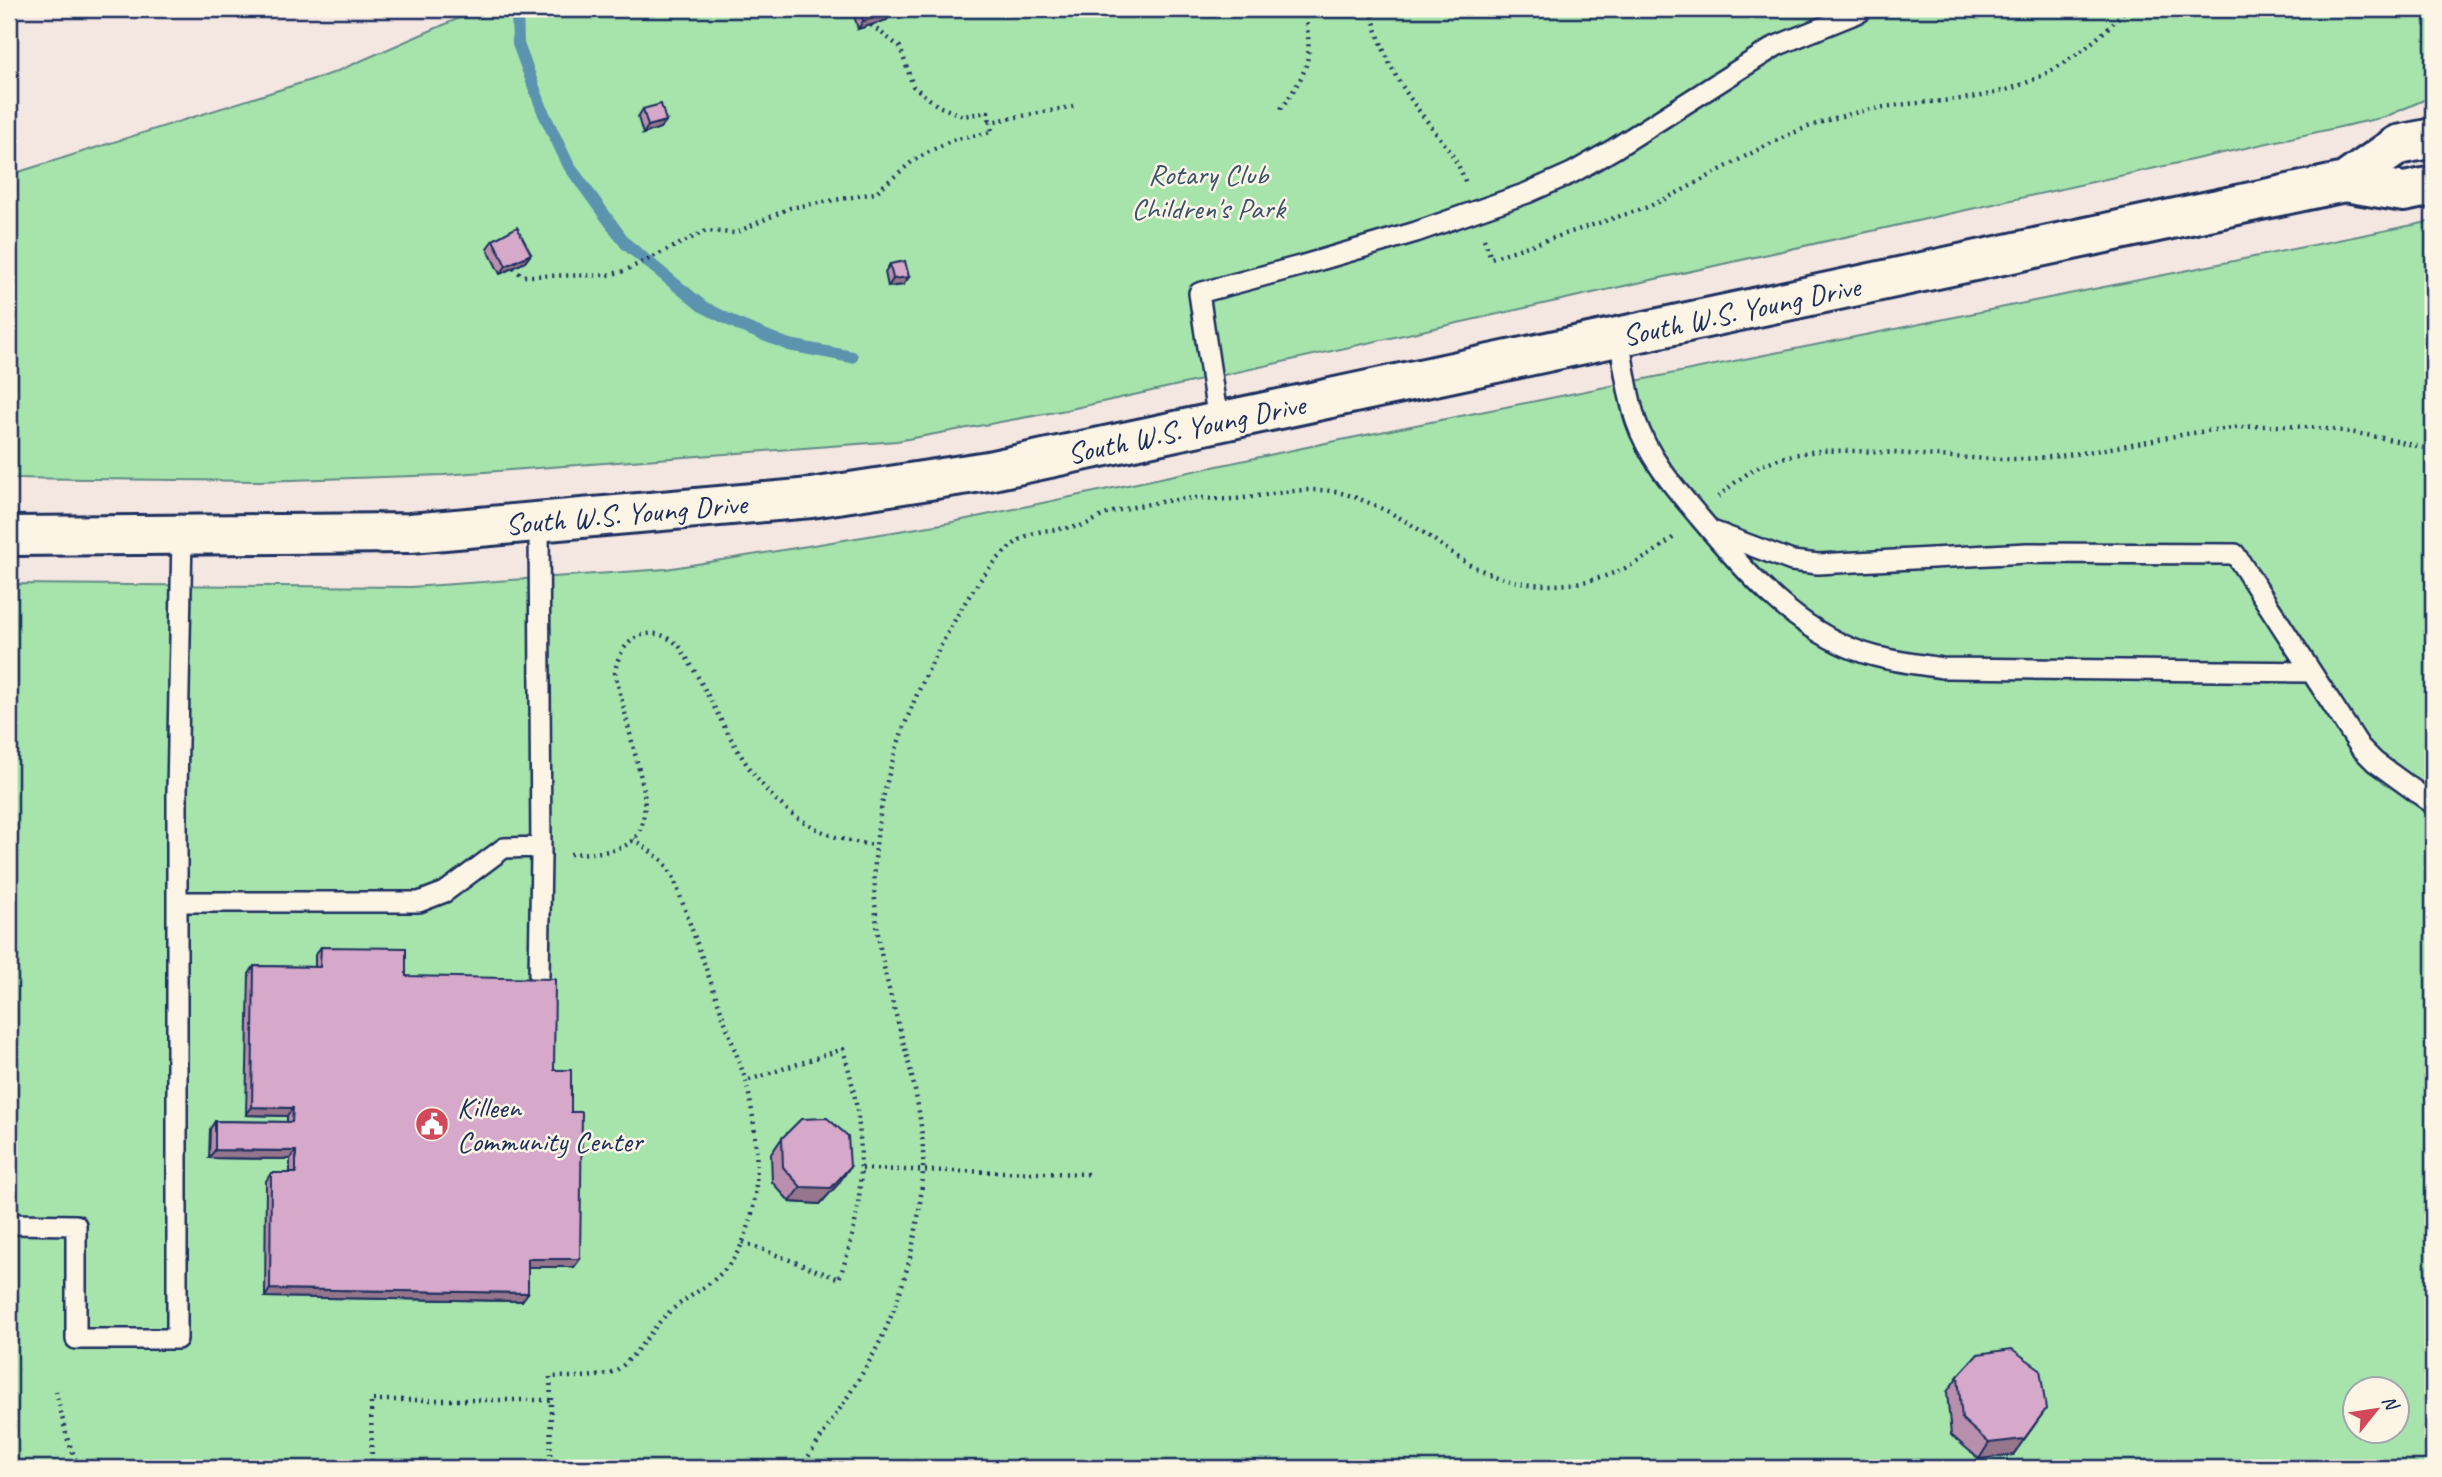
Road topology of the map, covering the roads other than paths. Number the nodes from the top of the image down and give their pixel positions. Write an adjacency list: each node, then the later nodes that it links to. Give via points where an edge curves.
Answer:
1 (1860, 12): 6 (lane, via 1776,46 1614,149 1527,193 1416,232 1199,293)
2 (2415, 142): 3 (main road, South W.S. Young Drive)
3 (2345, 182): 4 (main road, South W.S. Young Drive); 5 (main road, South W.S. Young Drive)
4 (2419, 189)
5 (1619, 337): 6 (main road, South W.S. Young Drive); 8 (lane, via 1636,421 1649,450 1665,477)
6 (1218, 422): 7 (main road, South W.S. Young Drive, via 897,486)
7 (539, 523): 9 (main road, South W.S. Young Drive, via 410,533); 13 (lane)
8 (1711, 531): 11 (lane, via 1788,610 1849,647 1892,661 1942,667); 11 (lane, via 1791,561 1818,564 2027,553 2235,554)
9 (182, 535): 10 (main road, South W.S. Young Drive); 14 (lane)
10 (9, 537)
11 (2310, 672): 12 (lane, via 2360,747)
12 (2433, 804)
13 (541, 851): 14 (lane, via 504,848 445,892 419,902); 15 (lane)
14 (177, 902): 16 (lane, via 177,1339 76,1339 76,1225)
15 (539, 975)
16 (9, 1224)

